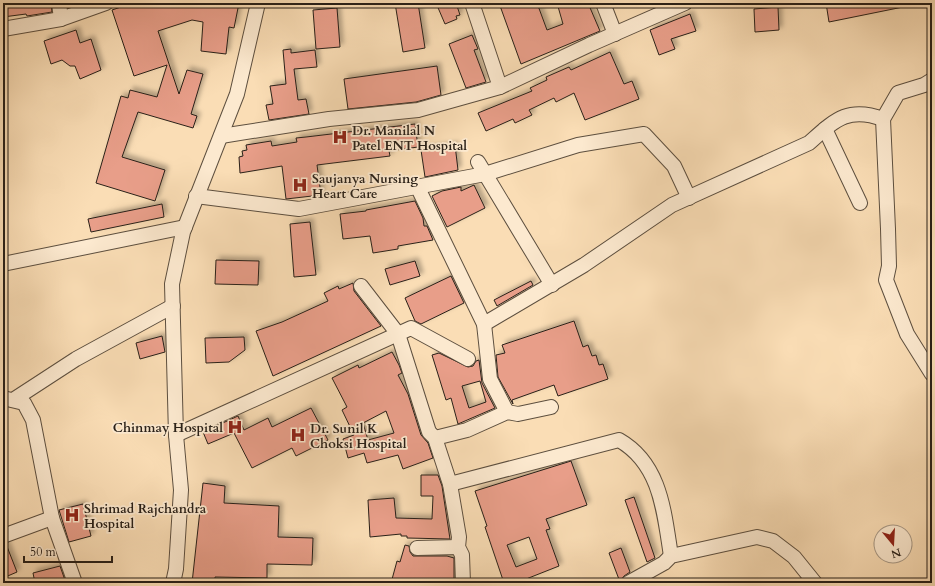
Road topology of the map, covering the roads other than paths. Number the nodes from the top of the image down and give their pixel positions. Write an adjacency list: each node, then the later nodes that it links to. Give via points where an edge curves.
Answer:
1 (60, 3): 8 (street)
2 (106, 3): 8 (street)
3 (258, 3): 15 (street, via 237,94)
4 (472, 3): 12 (street)
5 (603, 3): 10 (street)
6 (682, 3): 7 (street); 10 (street)
7 (685, 3)
8 (61, 19): 9 (street)
9 (3, 29)
10 (615, 34): 12 (street)
11 (932, 80): 13 (street, via 898,93)
12 (500, 87): 15 (street, via 418,110 329,119)
13 (884, 119): 14 (street, via 867,113 845,115); 29 (street, via 889,266 886,280 907,334)
14 (825, 129): 19 (street, via 809,143); 20 (street)
15 (221, 136): 18 (street)
16 (481, 168): 17 (street); 19 (street, via 578,145 644,134 674,166); 23 (street)
17 (418, 186): 18 (street, via 299,209); 26 (street)
18 (196, 196): 21 (street)
19 (689, 198): 23 (street, via 672,205)
20 (860, 202)
21 (185, 227): 22 (street); 25 (street, via 172,284)
22 (3, 264)
23 (552, 284): 26 (street)
24 (361, 286): 27 (street)
25 (172, 306): 30 (street); 33 (street)
26 (484, 324): 32 (street, via 490,379)
27 (398, 334): 28 (street, via 411,328); 33 (street); 34 (street, via 430,432)
28 (468, 359)
29 (932, 374)
30 (8, 399): 36 (street, via 24,403 33,420)
31 (551, 407): 32 (street, via 518,414)
32 (507, 412): 34 (street, via 467,430)
33 (176, 435): 42 (street, via 182,490)
34 (435, 438): 35 (street)
35 (450, 484): 38 (street, via 459,537); 40 (street, via 619,440 632,447 655,480 661,497)
36 (52, 518): 37 (street); 41 (street)
37 (3, 536)
38 (458, 547): 39 (street); 43 (street, via 462,555)
39 (417, 548)
40 (671, 556): 44 (street, via 664,563); 45 (street, via 757,537 773,541 794,557)
41 (75, 583)
42 (173, 583)
43 (463, 583)
44 (628, 583)
45 (815, 583)

